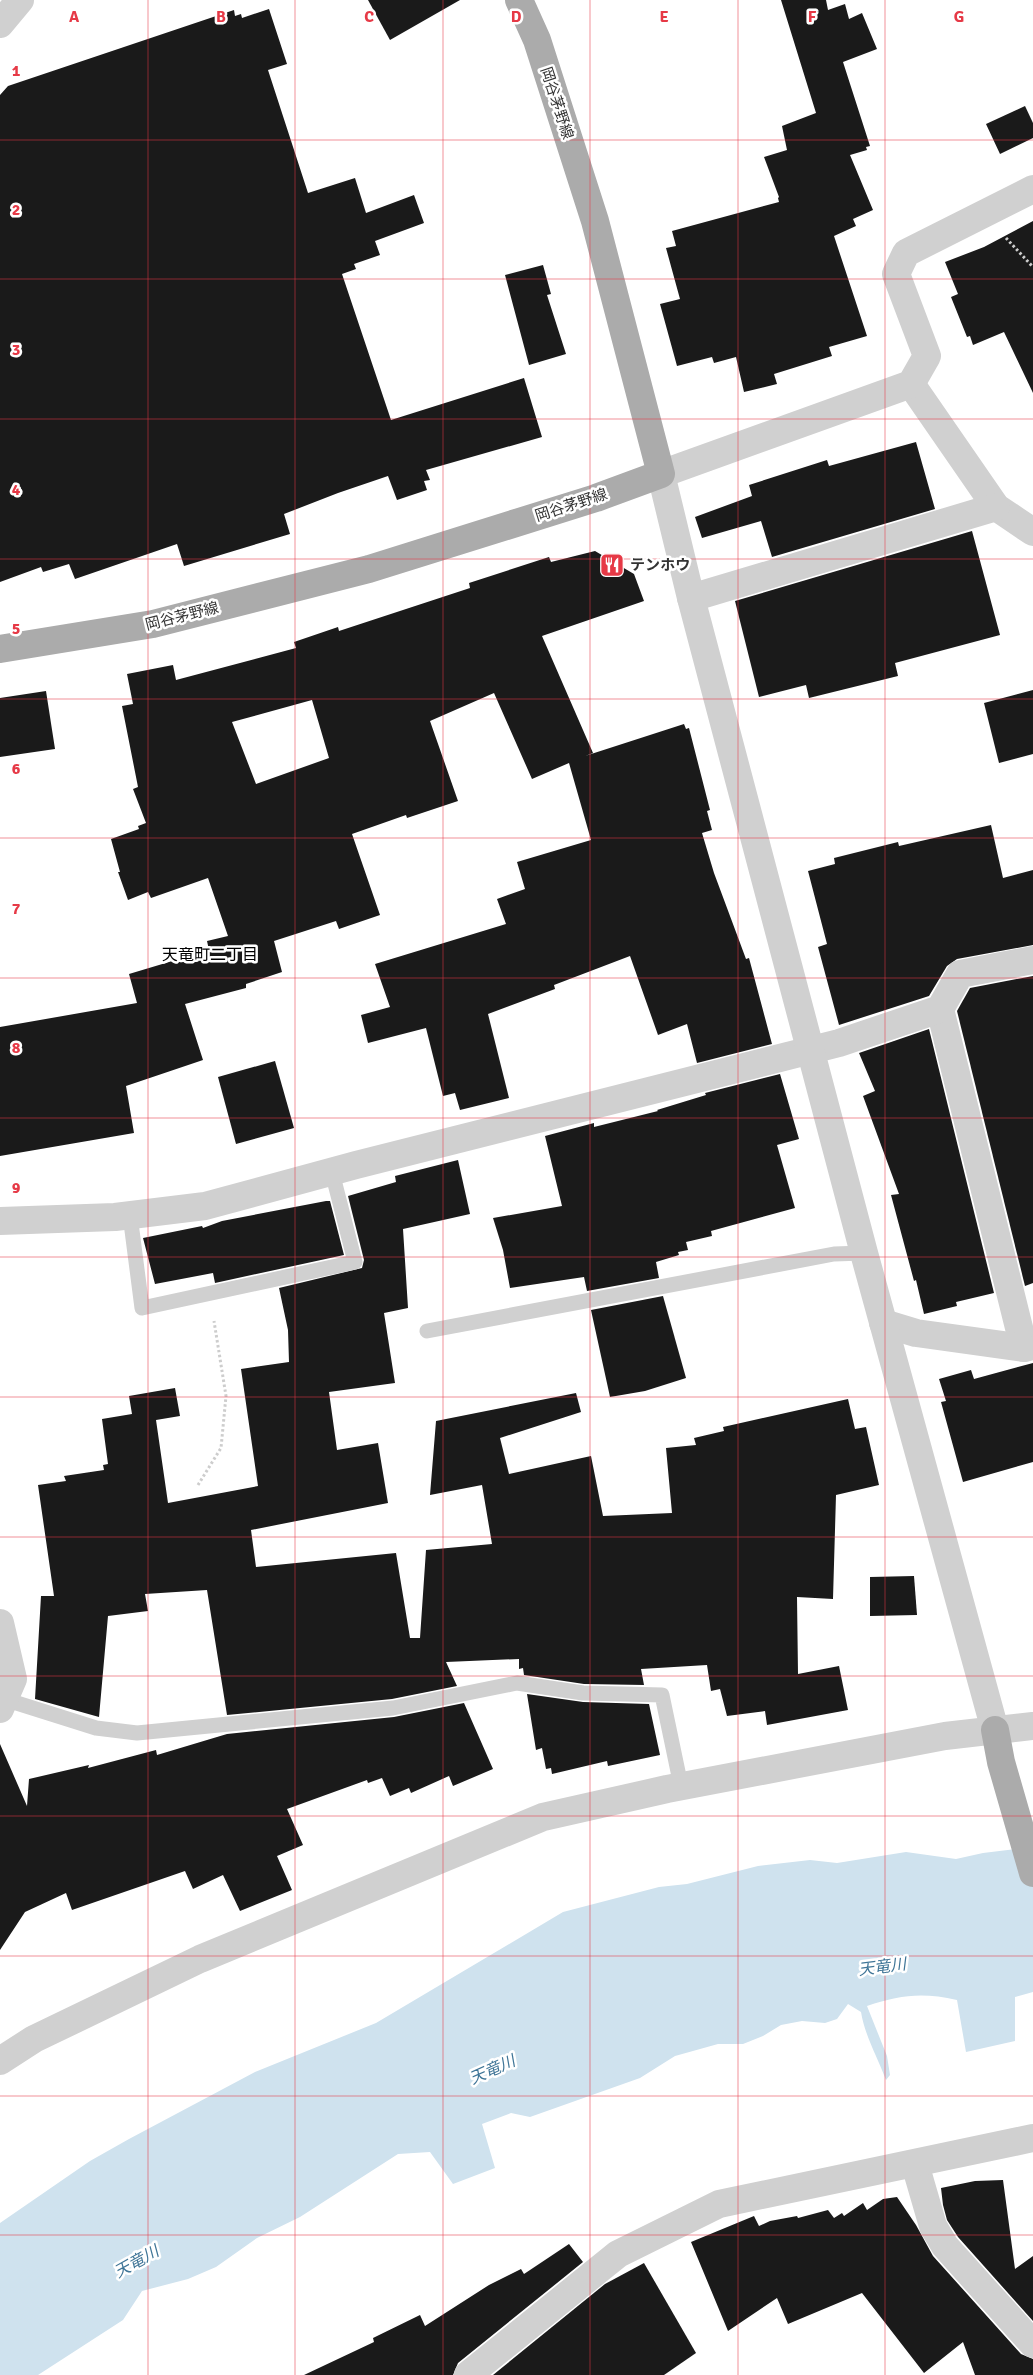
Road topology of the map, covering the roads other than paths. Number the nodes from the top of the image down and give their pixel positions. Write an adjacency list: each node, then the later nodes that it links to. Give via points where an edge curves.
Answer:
1 (20, 0): 3 (street)
2 (519, 0): 6 (main road, 岡谷茅野線, via 537,40 595,221)
3 (0, 24)
4 (1033, 189): 5 (street, via 906,252 896,274 926,356)
5 (911, 384): 6 (street); 7 (street)
6 (661, 474): 9 (street); 10 (main road, 岡谷茅野線, via 596,498 359,571 153,624)
7 (996, 507): 8 (street); 9 (street)
8 (1033, 532)
9 (690, 598): 13 (street)
10 (0, 649)
11 (1033, 960): 12 (street, via 960,974)
12 (940, 1009): 13 (street); 20 (street)
13 (810, 1050): 14 (street); 17 (street)
14 (332, 1172): 15 (street, via 205,1206); 15 (lane, via 355,1262 142,1308)
15 (130, 1215): 16 (street)
16 (0, 1221)
17 (864, 1254): 18 (street); 19 (lane, via 834,1254)
18 (882, 1323): 20 (street, via 916,1333); 24 (street)
19 (427, 1330)
20 (1029, 1347)
21 (0, 1623): 22 (street, via 13,1679)
22 (2, 1704): 25 (lane, via 96,1728 138,1733 393,1708 517,1683 583,1693 662,1695)
23 (1033, 1726): 24 (street)
24 (995, 1730): 25 (street, via 945,1736); 26 (main road)
25 (681, 1786): 27 (street, via 543,1817 200,1959 34,2039)
26 (1033, 1873)
27 (0, 2061)
28 (1033, 2138): 29 (street)
29 (915, 2164): 30 (street, via 933,2226 945,2246); 31 (street, via 720,2204 618,2254)
30 (1033, 2344)
31 (468, 2375)

